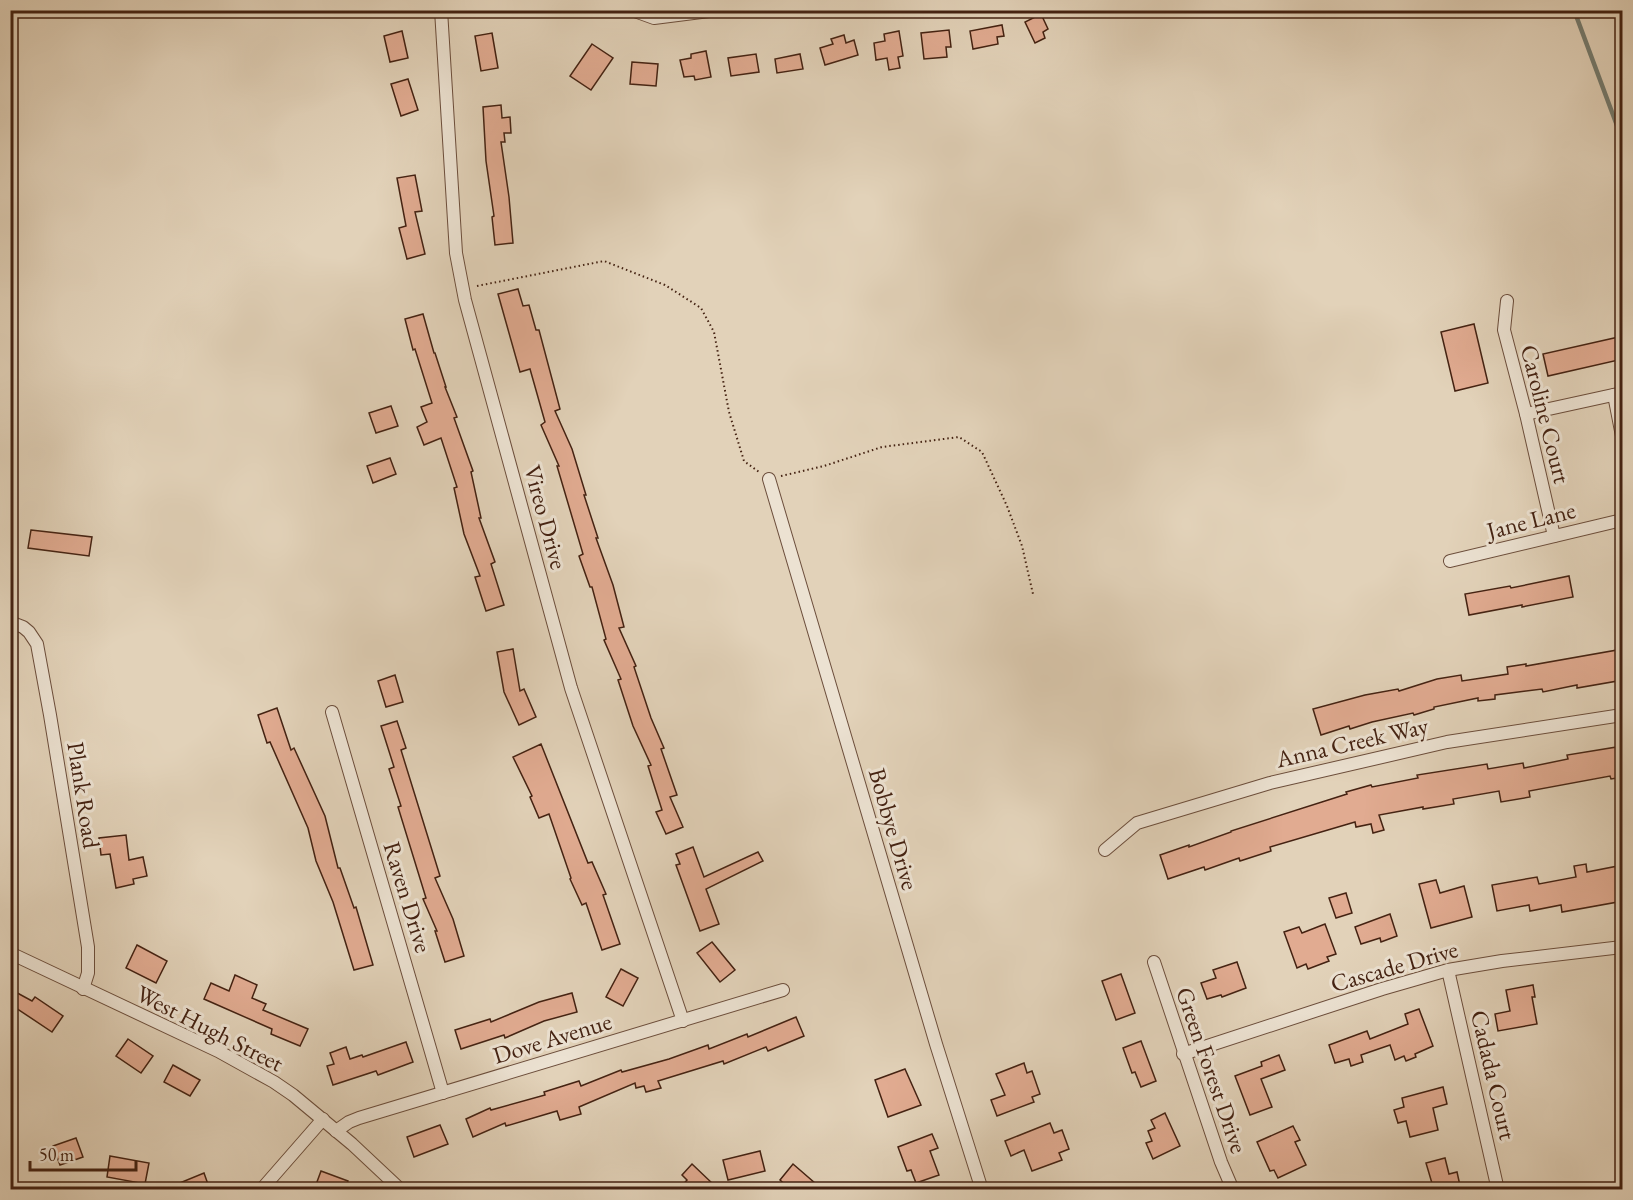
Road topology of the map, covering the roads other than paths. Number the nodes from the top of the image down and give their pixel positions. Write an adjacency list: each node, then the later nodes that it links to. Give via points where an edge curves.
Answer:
1 (441, 10): 22 (street, Vireo Drive, via 456,253 462,288 568,680)
2 (632, 10): 3 (street, via 654,18)
3 (717, 10)
4 (1507, 301): 6 (street, Caroline Court, via 1504,330)
5 (1618, 394): 6 (street); 7 (street)
6 (1526, 414): 10 (street, Caroline Court)
7 (1623, 436)
8 (769, 479): 29 (street, Bobbye Drive)
9 (1623, 520): 10 (street, Jane Lane)
10 (1554, 536): 11 (street, Jane Lane)
11 (1450, 561)
12 (10, 622): 20 (street, Plank Road, via 23,627 37,644 88,947 88,973)
13 (332, 712): 24 (street, Raven Drive)
14 (1623, 715): 15 (street, Anna Creek Way, via 1446,742 1270,783 1137,823)
15 (1106, 850)
16 (1623, 947): 19 (street, Cascade Drive)
17 (10, 953): 20 (street, West Hugh Street)
18 (1154, 962): 23 (street, Green Forest Drive)
19 (1448, 970): 23 (street, Cascade Drive); 31 (street, Cadada Court)
20 (83, 989): 25 (street, West Hugh Street, via 246,1066 293,1095)
21 (783, 990): 22 (street, Dove Avenue)
22 (683, 1021): 24 (street, Dove Avenue)
23 (1183, 1054): 30 (street, Green Forest Drive)
24 (443, 1093): 26 (street, Dove Avenue, via 358,1118)
25 (322, 1119): 26 (street, West Hugh Street); 27 (street)
26 (336, 1131): 28 (street, West Hugh Street)
27 (261, 1190)
28 (401, 1190)
29 (982, 1190)
30 (1233, 1190)
31 (1498, 1190)

